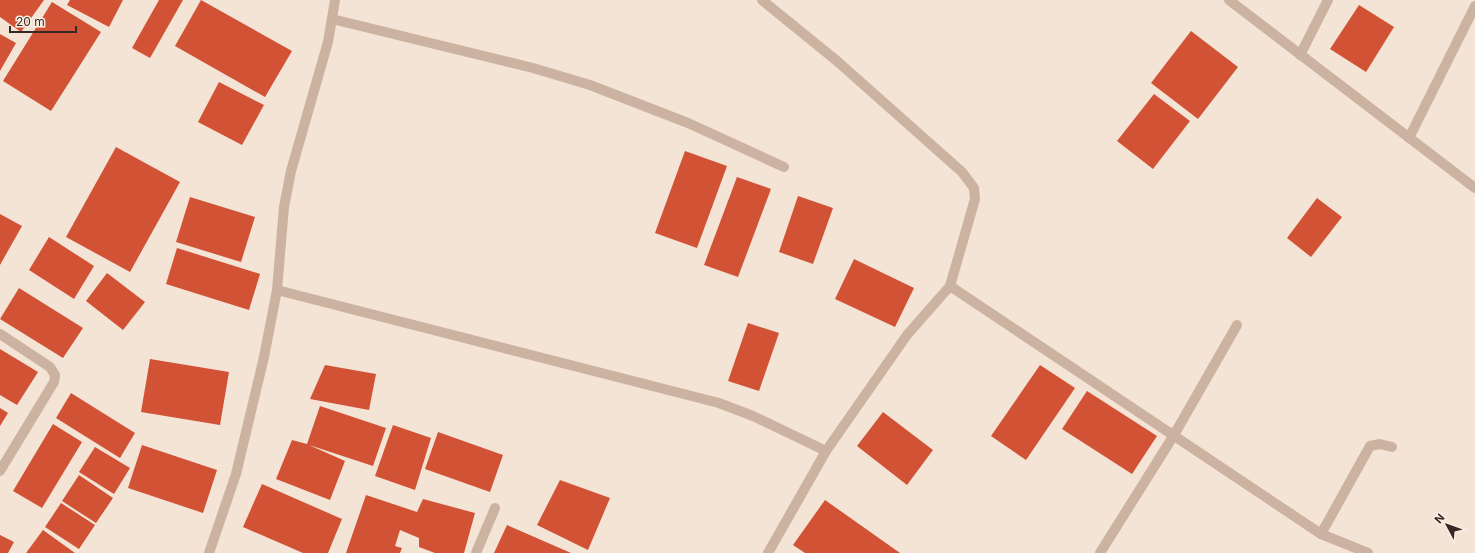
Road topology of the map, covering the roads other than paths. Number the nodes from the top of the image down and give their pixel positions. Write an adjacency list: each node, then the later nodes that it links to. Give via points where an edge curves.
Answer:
1 (335, 0): 6 (street)
2 (762, 0): 11 (street, via 837,61 921,135 962,172 974,188 976,199)
3 (1229, 0): 7 (street)
4 (1328, 0): 7 (street)
5 (1475, 6): 8 (street)
6 (332, 19): 9 (street, via 533,68 590,85 688,123); 12 (street, via 328,42 291,171 284,207)
7 (1300, 54): 8 (street)
8 (1409, 138): 10 (street)
9 (784, 167)
10 (1475, 188)
11 (950, 286): 15 (street); 17 (street, via 907,335)
12 (277, 290): 17 (street, via 719,403 753,416); 21 (street, via 236,474)
13 (1237, 325): 15 (street)
14 (0, 334): 18 (street, via 50,367 55,375 54,382)
15 (1174, 435): 20 (street); 24 (street)
16 (1392, 447): 20 (street, via 1380,444 1370,446)
17 (826, 451): 23 (street)
18 (0, 471)
19 (495, 508): 22 (street)
20 (1321, 534): 25 (street)
21 (209, 553)
22 (476, 553)
23 (768, 553)
24 (1100, 553)
25 (1368, 553)

